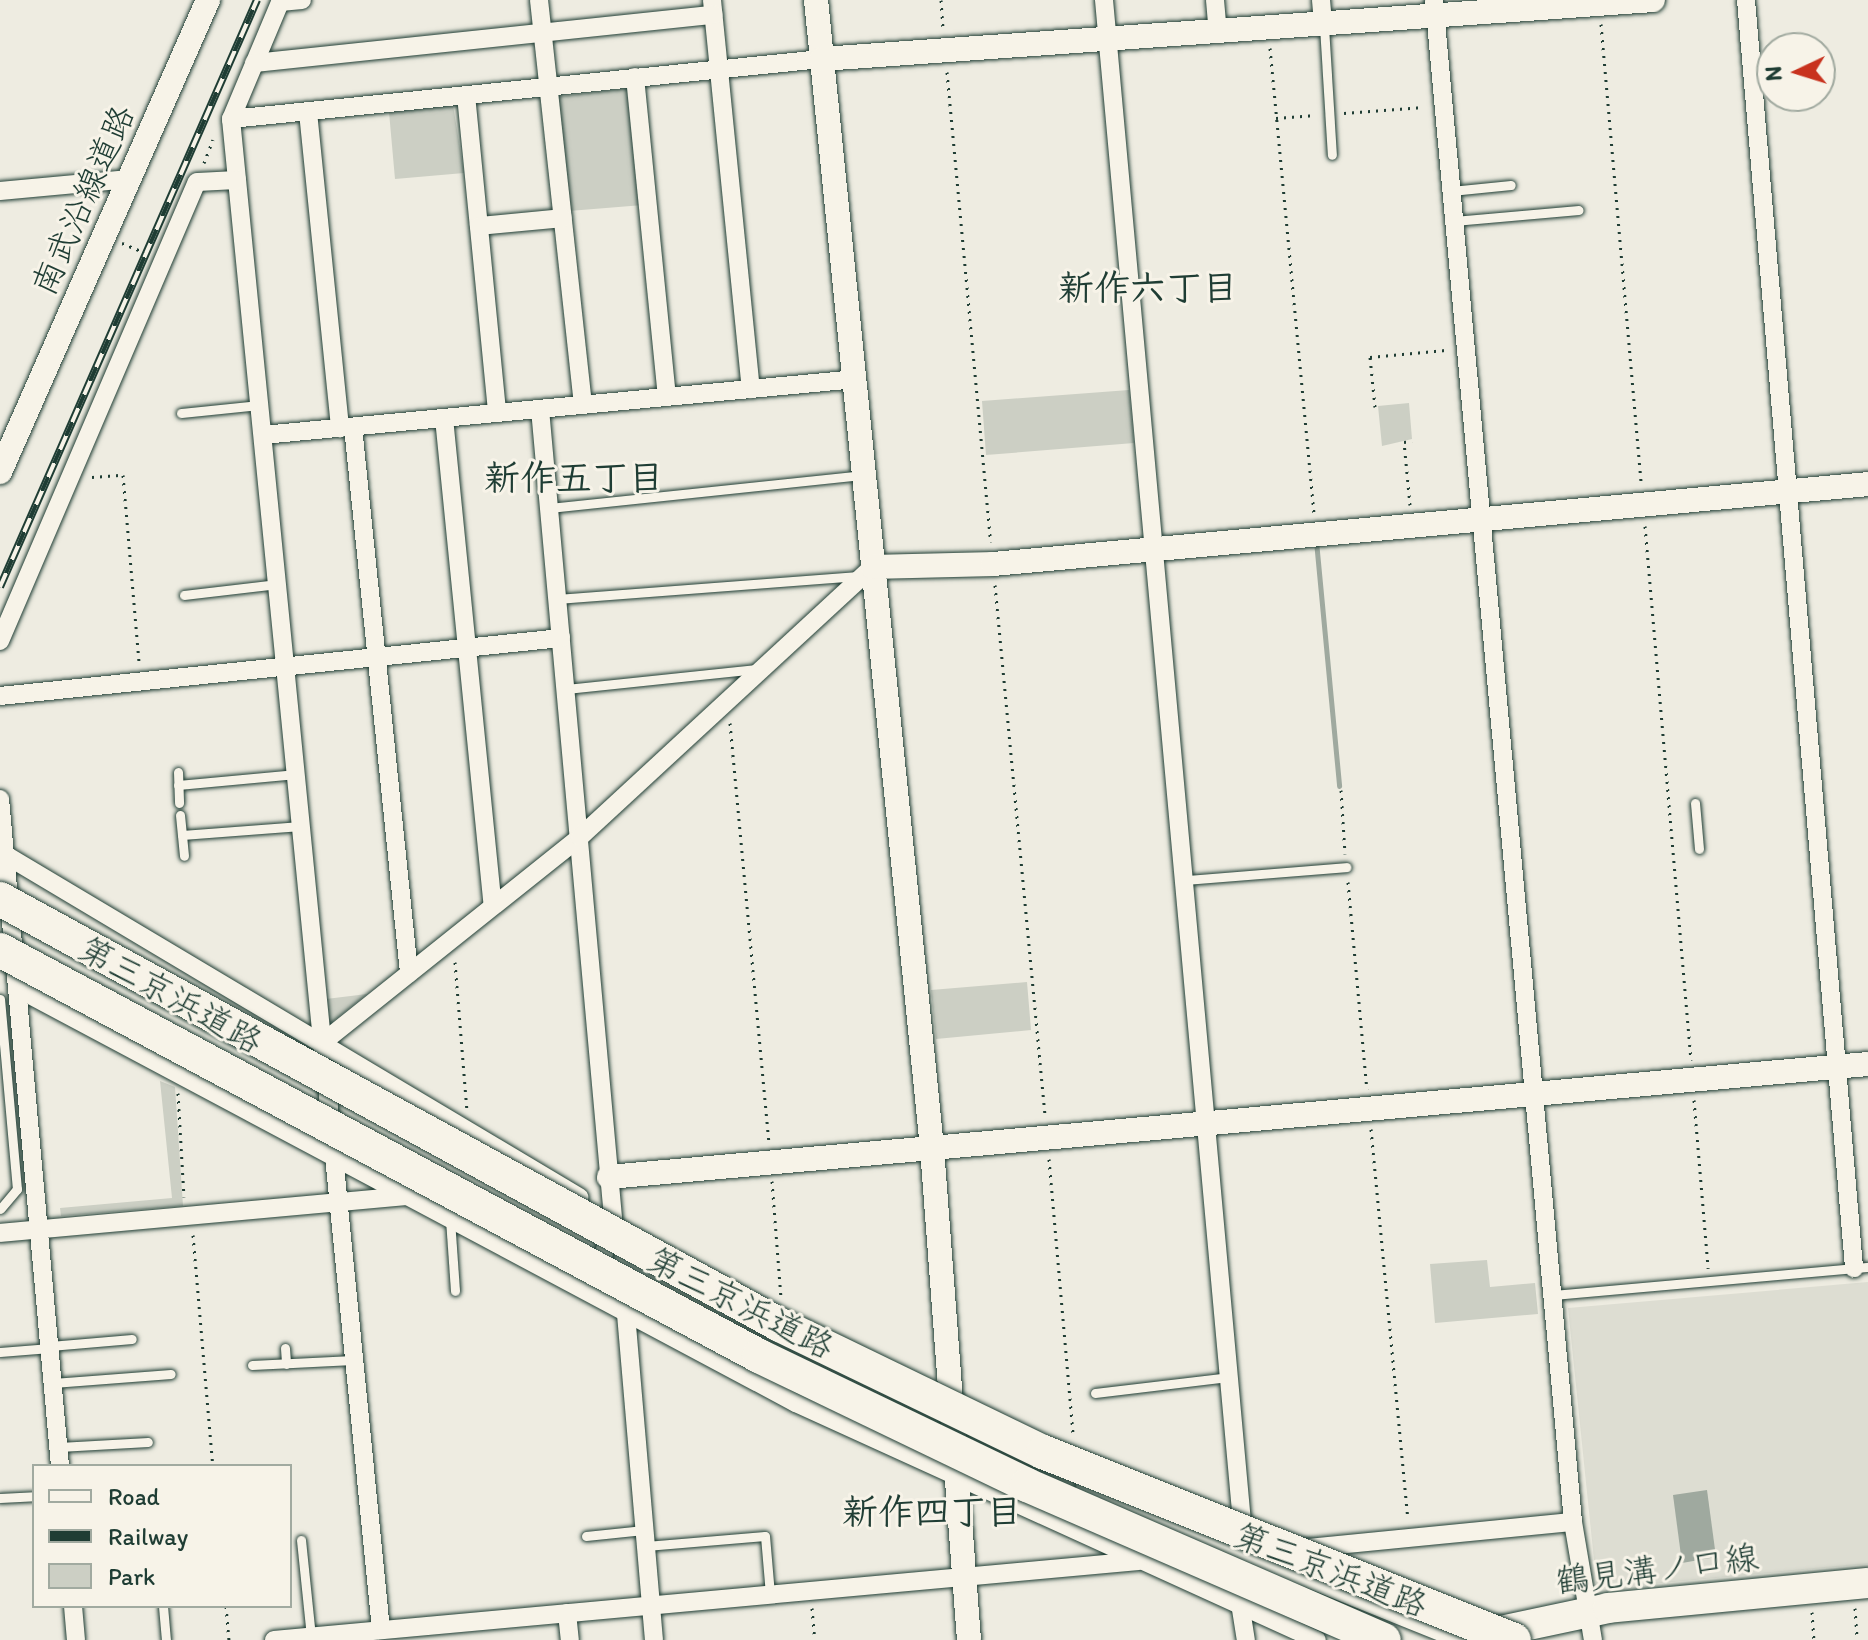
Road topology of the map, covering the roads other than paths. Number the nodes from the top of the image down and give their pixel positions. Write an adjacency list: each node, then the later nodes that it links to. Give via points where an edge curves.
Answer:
1 (208, 0): 26 (street, 南武沿線道路)
2 (302, 0): 10 (street)
3 (539, 0): 14 (street)
4 (816, 0): 17 (street)
5 (1104, 0): 16 (street)
6 (1215, 0): 15 (street)
7 (1321, 0): 13 (street)
8 (1653, 0): 12 (street)
9 (1746, 0): 49 (street)
10 (280, 1): 18 (street)
11 (713, 7): 14 (street); 19 (street)
12 (1434, 8): 13 (street); 30 (street)
13 (1323, 25): 15 (street); 25 (lane)
14 (543, 31): 18 (street); 21 (street)
15 (1218, 32): 16 (street)
16 (1107, 39): 17 (street); 52 (street)
17 (822, 59): 19 (street); 35 (street)
18 (254, 63): 24 (street)
19 (719, 69): 20 (street); 36 (street)
20 (635, 77): 21 (street); 37 (street)
21 (548, 85): 22 (street); 32 (street)
22 (466, 95): 23 (street); 34 (street)
23 (308, 112): 24 (street); 44 (street)
24 (231, 119): 27 (street)
25 (1332, 155)
26 (129, 179): 29 (street); 46 (street, 南武沿線道路)
27 (237, 180): 39 (street); 58 (street, via 197,182)
28 (1511, 185): 30 (lane)
29 (0, 191)
30 (1451, 191): 33 (street)
31 (1579, 210): 33 (lane)
32 (563, 218): 34 (street); 38 (street)
33 (1454, 221): 51 (street)
34 (479, 226): 41 (street)
35 (856, 379): 36 (street); 47 (street)
36 (751, 389): 37 (street)
37 (667, 396): 38 (street)
38 (583, 404): 40 (street)
39 (260, 405): 42 (lane); 45 (street)
40 (540, 409): 41 (street); 50 (street)
41 (497, 412): 43 (street)
42 (181, 413)
43 (444, 418): 44 (street); 59 (street)
44 (346, 427): 45 (street); 60 (street)
45 (263, 435): 54 (street)
46 (0, 472)
47 (864, 475): 50 (lane); 53 (street)
48 (1868, 484): 49 (street)
49 (1787, 491): 51 (street); 91 (street)
50 (549, 508): 56 (street)
51 (1480, 518): 52 (street); 93 (street)
52 (1155, 548): 53 (street); 79 (street)
53 (865, 572): 56 (lane); 62 (street); 98 (street)
54 (277, 584): 55 (lane); 61 (street)
55 (184, 595)
56 (558, 599): 57 (street)
57 (561, 638): 59 (street); 63 (street)
58 (0, 641)
59 (468, 647): 60 (street); 82 (street)
60 (377, 657): 61 (street); 85 (street)
61 (285, 666): 64 (street); 66 (street)
62 (757, 669): 63 (lane); 74 (street)
63 (566, 689): 74 (street)
64 (0, 696)
65 (178, 772): 67 (lane)
66 (296, 774): 67 (lane); 72 (street)
67 (178, 785): 69 (lane)
68 (0, 799): 76 (street)
69 (179, 803)
70 (1695, 803): 75 (lane)
71 (180, 815): 73 (lane)
72 (301, 826): 73 (lane); 89 (street)
73 (182, 835): 77 (lane)
74 (580, 837): 82 (street); 102 (street)
75 (1699, 849)
76 (4, 854): 84 (street); 89 (street)
77 (184, 856)
78 (1346, 867): 79 (lane)
79 (1186, 880): 95 (street)
80 (0, 889): 84 (highway, bridge)
81 (0, 899): 84 (highway, 第三京浜道路, bridge)
82 (493, 906): 85 (street)
83 (0, 952): 84 (highway, 第三京浜道路, bridge)
84 (42, 958): 94 (street); 100 (street); 103 (street); 162 (highway, 第三京浜道路, bridge, via 759,1356 1027,1485); 164 (highway, 第三京浜道路, bridge, via 1043,1452)
85 (409, 973): 89 (street)
86 (0, 999): 87 (lane)
87 (1, 1014): 88 (lane)
88 (2, 1037): 92 (lane)
89 (322, 1043): 94 (street); 107 (street)
90 (1868, 1064): 91 (street)
91 (1838, 1067): 93 (street); 112 (street)
92 (3, 1068): 96 (lane)
93 (1533, 1093): 95 (street); 114 (street)
94 (329, 1106): 100 (street); 111 (street)
95 (1209, 1122): 98 (street); 125 (street)
96 (11, 1123): 97 (lane); 99 (lane)
97 (0, 1124)
98 (932, 1148): 102 (street); 128 (street)
99 (14, 1155): 101 (lane); 103 (lane)
100 (333, 1155): 104 (street); 105 (street)
101 (0, 1156)
102 (609, 1177): 107 (street)
103 (26, 1188): 106 (lane); 109 (street)
104 (409, 1196): 105 (street); 108 (street)
105 (337, 1203): 109 (street); 121 (street)
106 (0, 1209)
107 (613, 1218): 111 (street); 128 (street)
108 (450, 1219): 113 (lane); 115 (street)
109 (38, 1230): 110 (street); 118 (street)
110 (0, 1233)
111 (604, 1254): 115 (street); 129 (street)
112 (1861, 1267): 114 (lane)
113 (455, 1291)
114 (1552, 1295): 135 (street)
115 (592, 1297): 116 (street)
116 (626, 1314): 132 (street); 138 (street)
117 (132, 1339): 118 (lane)
118 (50, 1347): 120 (lane); 126 (street)
119 (285, 1348): 122 (lane)
120 (0, 1352)
121 (353, 1360): 122 (lane); 150 (street)
122 (286, 1364): 123 (lane)
123 (252, 1365)
124 (171, 1374): 126 (lane)
125 (1230, 1377): 127 (lane); 136 (street)
126 (53, 1383): 131 (street)
127 (1095, 1393)
128 (950, 1394): 129 (street); 136 (street)
129 (953, 1432): 132 (street); 153 (street, via 1333,1591); 163 (street)
130 (148, 1442): 131 (lane)
131 (59, 1456)
132 (956, 1481): 140 (street); 141 (street)
133 (32, 1496): 134 (lane)
134 (0, 1498)
135 (1573, 1522): 136 (street, via 1410,1536 1316,1552); 149 (street)
136 (1242, 1523)
137 (586, 1536): 138 (lane)
138 (645, 1538): 143 (lane, via 765,1536); 145 (street)
139 (301, 1540): 152 (lane)
140 (1141, 1561): 141 (street); 144 (street)
141 (965, 1577): 143 (street); 159 (street)
142 (1861, 1584): 149 (main road, 鶴見溝ノ口線)
143 (770, 1594): 145 (street)
144 (1240, 1603): 160 (street); 161 (street)
145 (651, 1605): 148 (street); 158 (street)
146 (73, 1608): 154 (street)
147 (163, 1608): 155 (lane)
148 (567, 1613): 151 (street); 157 (street)
149 (1590, 1626): 153 (main road, 鶴見溝ノ口線)
150 (381, 1630): 151 (street); 152 (street)
151 (477, 1630)
152 (311, 1637): 156 (street)
153 (1463, 1639)
154 (76, 1640)
155 (166, 1640)
156 (274, 1640)
157 (570, 1640)
158 (654, 1640)
159 (969, 1640)
160 (1246, 1640)
161 (1317, 1640)
162 (1384, 1640)
163 (1420, 1640)
164 (1514, 1640)

